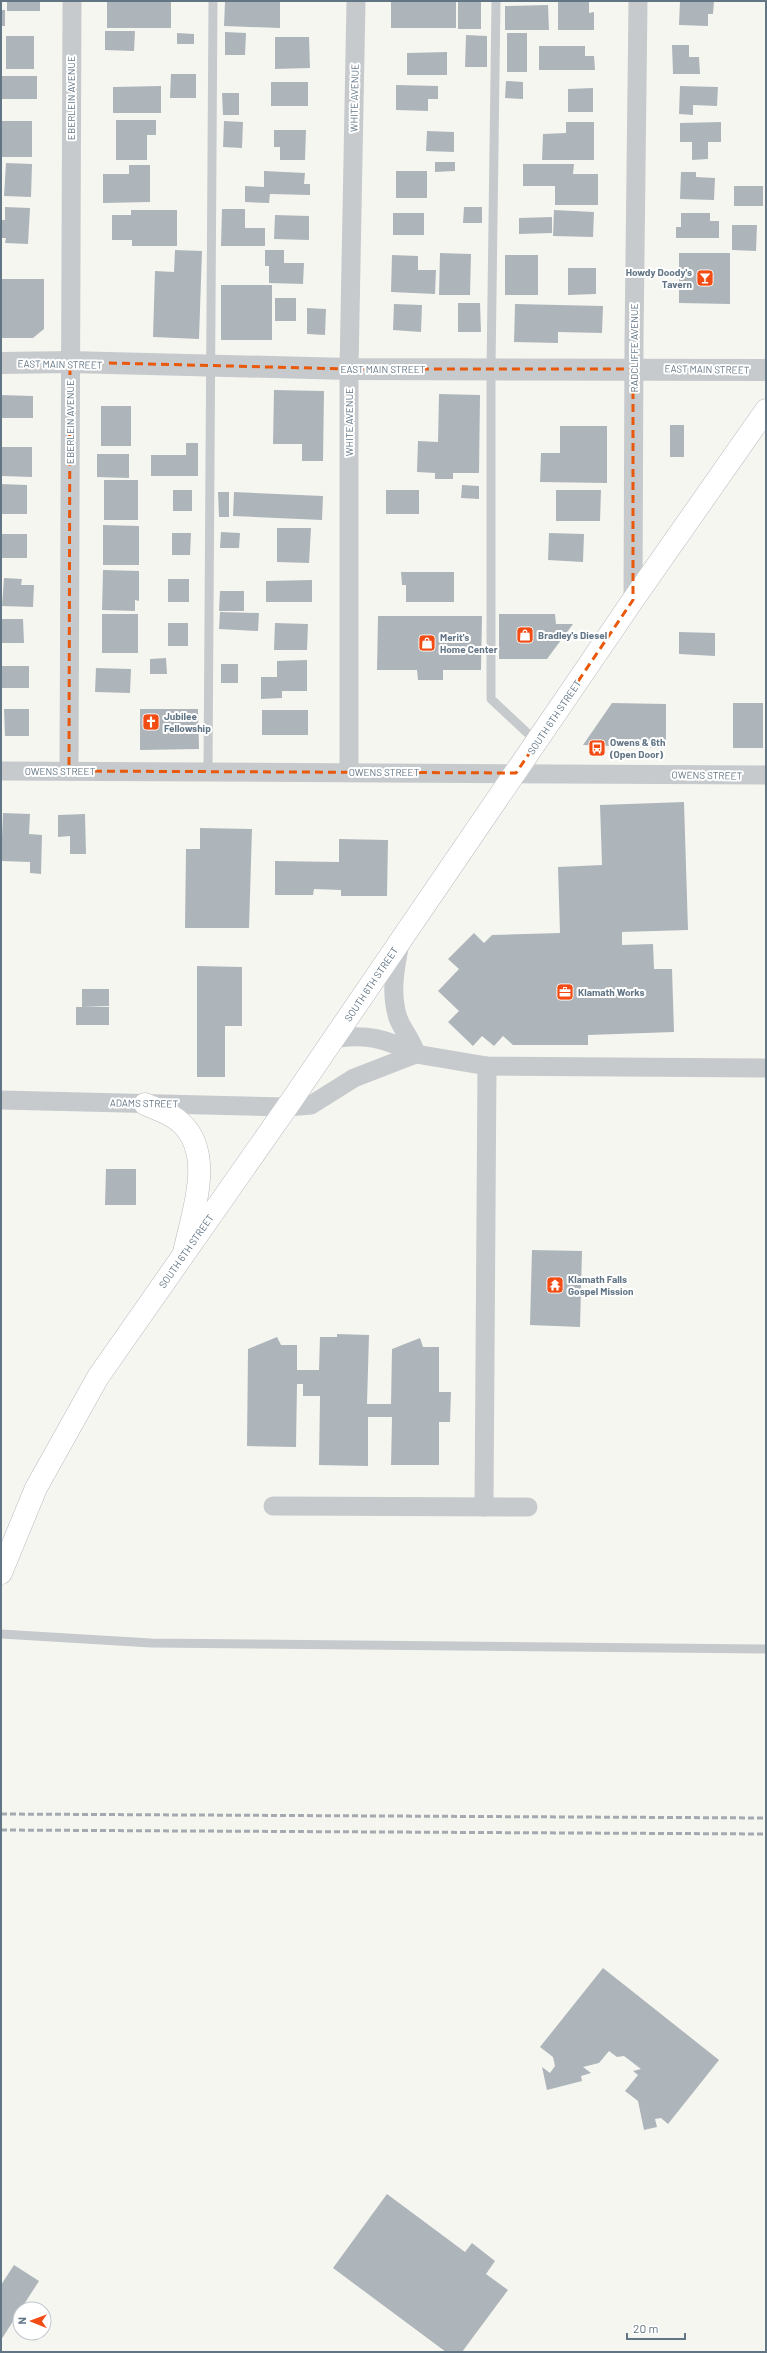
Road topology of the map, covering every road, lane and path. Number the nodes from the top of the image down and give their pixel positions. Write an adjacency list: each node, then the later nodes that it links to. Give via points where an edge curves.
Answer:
1 (72, 1): 6 (street, EBERLEIN AVENUE)
2 (213, 1): 8 (lane)
3 (356, 1): 9 (street, WHITE AVENUE)
4 (496, 1): 10 (lane)
5 (638, 1): 11 (street, RADCLIFFE AVENUE)
6 (70, 362): 7 (street, EAST MAIN STREET); 8 (street, EAST MAIN STREET); 17 (street, EBERLEIN AVENUE)
7 (1, 363)
8 (210, 366): 9 (street, EAST MAIN STREET); 18 (lane)
9 (349, 369): 10 (street, EAST MAIN STREET); 19 (street, WHITE AVENUE)
10 (491, 369): 11 (street, EAST MAIN STREET); 15 (lane, via 491,700)
11 (633, 369): 12 (street, EAST MAIN STREET); 14 (street, RADCLIFFE AVENUE)
12 (766, 370)
13 (766, 410): 14 (main road, SOUTH 6TH STREET)
14 (633, 600): 15 (main road, SOUTH 6TH STREET)
15 (537, 742): 20 (main road, SOUTH 6TH STREET)
16 (1, 771): 17 (street, OWENS STREET)
17 (69, 771): 18 (street, OWENS STREET)
18 (208, 771): 19 (street, OWENS STREET)
19 (349, 771): 20 (street, OWENS STREET)
20 (516, 773): 21 (street, OWENS STREET); 22 (main road, SOUTH 6TH STREET)
21 (766, 776)
22 (400, 942): 23 (main road, SOUTH 6TH STREET); 24 (street, via 393,997 399,1019 412,1041)
23 (334, 1039): 24 (street, via 355,1035 370,1037 392,1042); 29 (main road, SOUTH 6TH STREET)
24 (416, 1054): 25 (street); 29 (street, ADAMS STREET, via 354,1078 311,1105)
25 (487, 1066): 26 (street); 32 (street)
26 (766, 1068)
27 (1, 1100): 28 (street, ADAMS STREET)
28 (145, 1104): 29 (street, ADAMS STREET); 30 (main road, via 180,1122 195,1142 201,1170)
29 (287, 1107): 30 (main road, SOUTH 6TH STREET)
30 (184, 1253): 34 (main road, SOUTH 6TH STREET, via 98,1377 36,1488)
31 (273, 1506): 32 (street)
32 (484, 1507): 33 (street)
33 (528, 1507)
34 (1, 1573)
35 (1, 1634): 36 (lane, via 151,1644)
36 (766, 1649)

